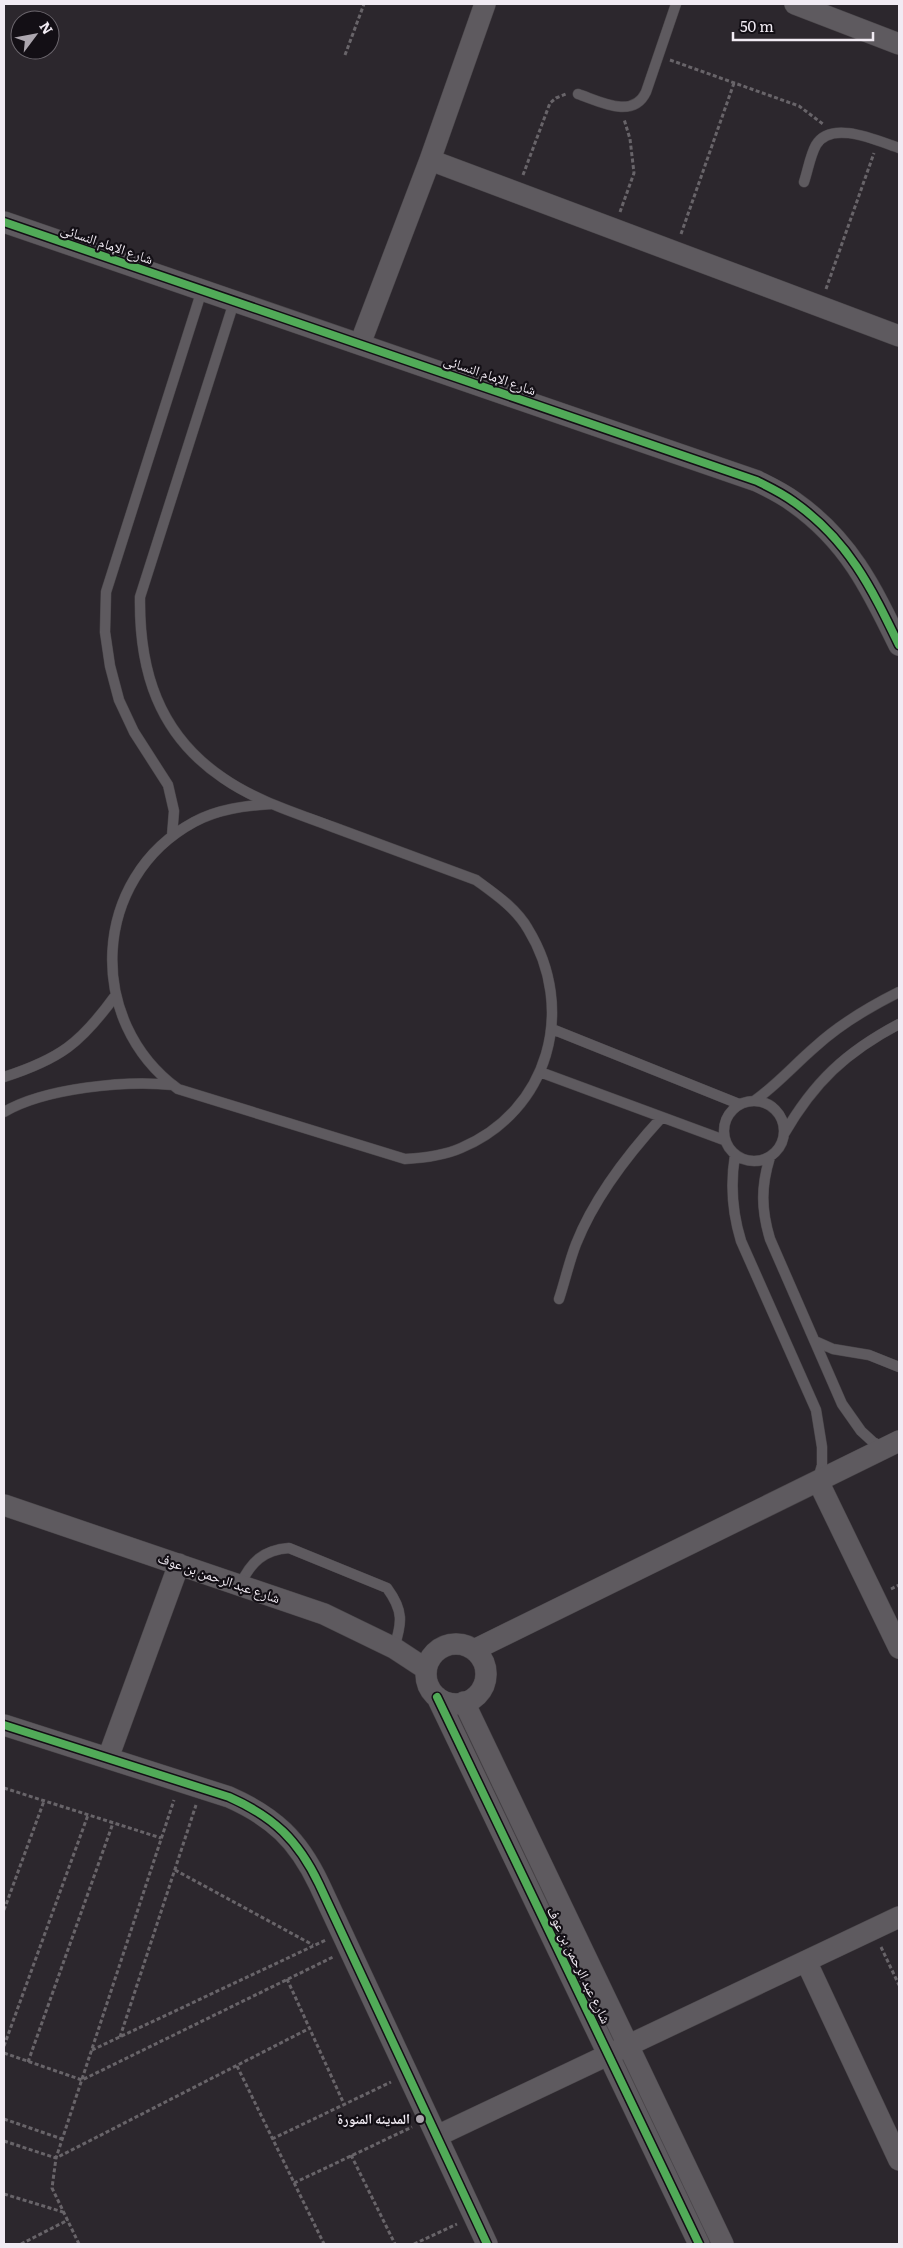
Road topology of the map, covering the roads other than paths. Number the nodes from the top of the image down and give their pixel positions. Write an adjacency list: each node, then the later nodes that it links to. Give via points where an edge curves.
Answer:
1 (485, 4): 7 (street)
2 (676, 4): 5 (lane, via 643,98 632,106 619,107)
3 (795, 4): 4 (street)
4 (899, 44)
5 (578, 94)
6 (899, 148): 8 (lane, via 850,133 831,134 817,144)
7 (430, 160): 12 (street); 13 (street)
8 (804, 182)
9 (4, 222): 10 (street, شارع الإمام النسائى)
10 (202, 290): 11 (street, شارع الإمام النسائى); 16 (lane, via 106,592 105,632 119,700 134,732 168,785 174,811)
11 (234, 302): 13 (street, شارع الإمام النسائى); 15 (lane, via 140,596 140,629 151,686 180,738 223,778)
12 (899, 336)
13 (360, 344): 14 (street, شارع الإمام النسائى, via 757,480 793,501 824,526 852,557)
14 (899, 645)
15 (271, 804): 16 (lane, via 219,812); 20 (lane, via 476,880 505,900 528,927 544,959 552,993)
16 (172, 836): 18 (lane, via 133,881 120,908 113,936 111,966)
17 (899, 992): 24 (lane, via 838,1028)
18 (115, 996): 22 (lane, via 93,1026 66,1050); 23 (lane, via 136,1046)
19 (899, 1024): 28 (lane, via 871,1039 832,1069 800,1106)
20 (552, 1029): 21 (lane); 25 (lane)
21 (540, 1072): 23 (lane, via 514,1111 485,1136 460,1149 433,1157 405,1159); 27 (lane)
22 (4, 1077)
23 (173, 1086): 26 (lane, via 144,1082 94,1086 45,1097)
24 (754, 1101): 25 (lane); 28 (lane, via 768,1104 779,1114)
25 (739, 1104): 29 (lane, via 726,1119)
26 (4, 1112)
27 (662, 1117): 29 (lane); 32 (lane, via 622,1164 589,1216 576,1244)
28 (784, 1135): 31 (lane)
29 (724, 1140): 30 (lane)
30 (735, 1155): 31 (lane, via 756,1161); 36 (lane, via 732,1177 735,1220 741,1241 816,1410 822,1447)
31 (770, 1156): 33 (lane, via 761,1198 764,1219)
32 (560, 1299)
33 (815, 1341): 34 (lane, via 833,1349 869,1355); 35 (lane, via 850,1418 873,1442)
34 (899, 1367)
35 (892, 1445): 36 (street)
36 (818, 1481): 41 (street); 42 (street)
37 (4, 1505): 38 (street, شارع عبد الرحمن بن عوف)
38 (179, 1564): 39 (street, شارع عبد الرحمن بن عوف); 47 (street)
39 (240, 1585): 40 (street, شارع عبد الرحمن بن عوف, via 324,1614); 40 (lane, via 253,1562 263,1554 289,1548 387,1588 400,1613 401,1627)
40 (394, 1648): 43 (street, شارع عبد الرحمن بن عوف)
41 (899, 1648)
42 (474, 1650): 43 (street, via 461,1644 442,1648 431,1656); 45 (street, via 483,1661 486,1676 476,1695)
43 (426, 1669): 44 (street, via 428,1684)
44 (437, 1697): 45 (street, via 450,1703); 51 (street, شارع عبد الرحمن بن عوف)
45 (464, 1702): 50 (street, شارع عبد الرحمن بن عوف)
46 (4, 1725): 47 (street)
47 (108, 1758): 52 (street, via 202,1787 253,1807 292,1840 308,1861)
48 (899, 1917): 49 (street)
49 (806, 1961): 50 (street); 53 (street)
50 (628, 2046): 51 (street); 56 (street, شارع عبد الرحمن بن عوف)
51 (608, 2055): 52 (street); 55 (street, شارع عبد الرحمن بن عوف)
52 (432, 2127): 54 (street)
53 (899, 2160)
54 (487, 2244)
55 (699, 2244)
56 (723, 2244)

